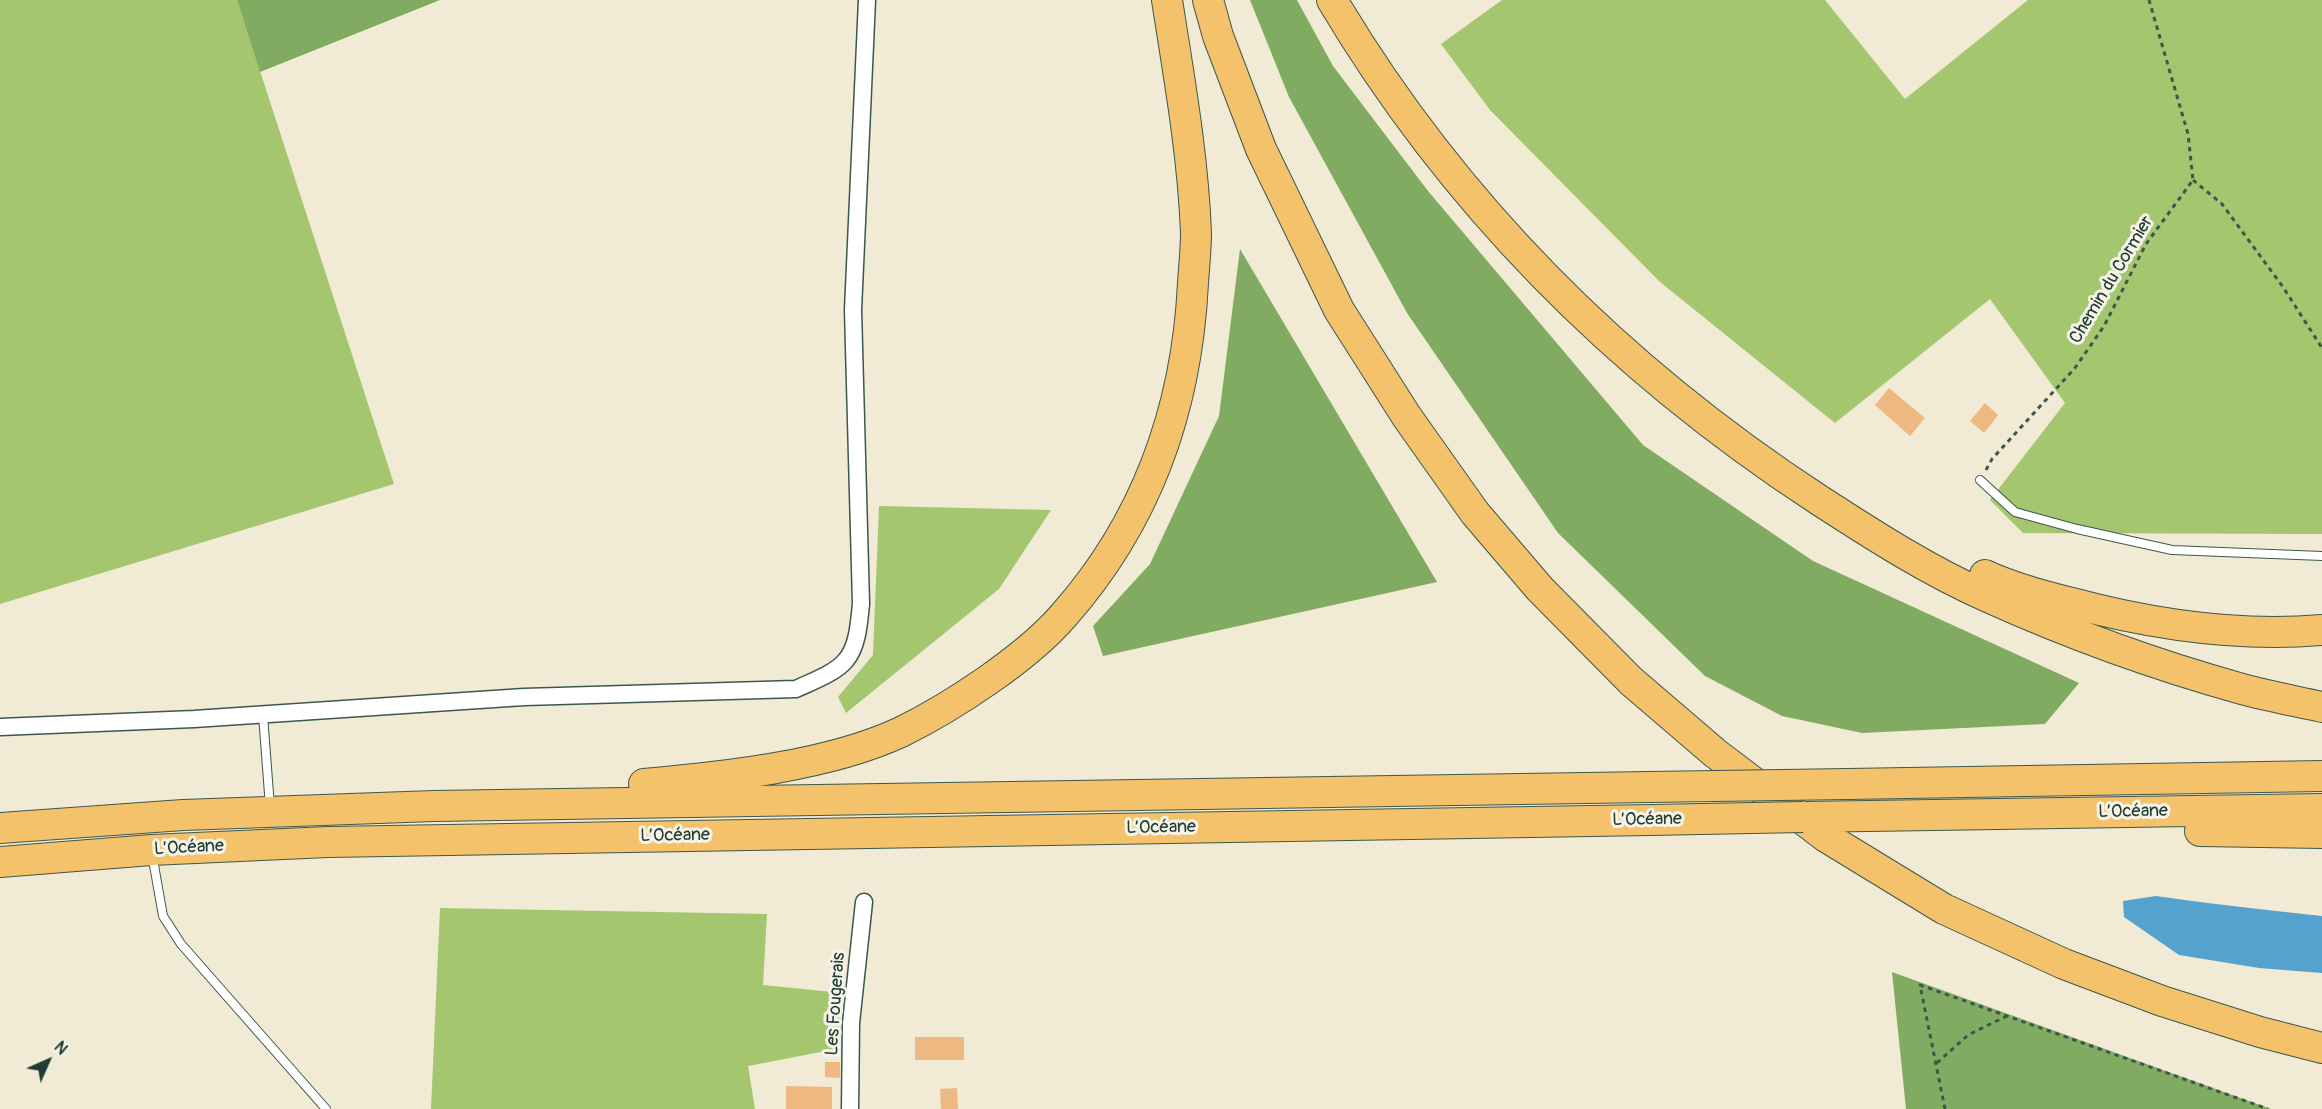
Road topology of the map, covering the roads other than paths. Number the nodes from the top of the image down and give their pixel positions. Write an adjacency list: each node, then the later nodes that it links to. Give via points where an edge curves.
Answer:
1 (867, 0): 10 (street, via 853,310 861,604 858,634 847,660 822,678 796,689 524,697)
2 (1167, 0): 13 (highway, via 1186,122 1196,235 1191,324 1177,398 1160,455 1132,520 1102,565 1063,616 1016,659 901,732 860,748 796,763 714,778 612,786)
3 (1208, 0): 22 (highway, via 1261,149 1346,319 1407,417 1475,513 1540,589 1631,681 1715,753 1826,837 1944,909 2064,964 2162,1001)
4 (1332, 0): 6 (highway, via 1410,117 1459,181 1539,272 1666,390)
5 (1980, 480): 7 (lane, via 2015,512 2078,530 2172,550)
6 (1802, 488): 8 (highway, via 1852,503 1917,542 1992,578 2056,599 2152,622 2224,631); 9 (highway, via 1908,556 1997,601 2141,658 2244,690)
7 (2322, 556)
8 (2322, 630)
9 (2322, 706)
10 (263, 715): 11 (street); 15 (lane)
11 (0, 727)
12 (2322, 776): 13 (highway, L’Océane, bridge)
13 (565, 803): 15 (highway, L’Océane)
14 (2322, 809): 16 (highway, L’Océane)
15 (270, 811): 17 (highway, L’Océane)
16 (2049, 813): 18 (highway, via 2098,830); 19 (highway, L’Océane, bridge, via 328,842)
17 (0, 828)
18 (2322, 833)
19 (151, 850): 20 (highway, L’Océane); 23 (lane, via 163,916 181,944)
20 (0, 862)
21 (864, 902): 24 (street, Les Fougerais, via 852,1023)
22 (2322, 1048)
23 (326, 1109)
24 (850, 1109)

